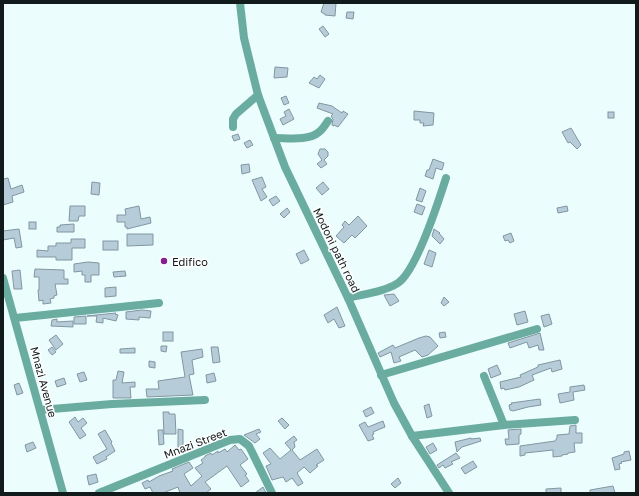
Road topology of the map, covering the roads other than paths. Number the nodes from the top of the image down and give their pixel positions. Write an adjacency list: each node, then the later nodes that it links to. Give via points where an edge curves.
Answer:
1 (240, 3): 2 (street, Modoni path road, via 244,38)
2 (258, 96): 4 (street, via 236,114); 5 (street, Modoni path road)
3 (328, 121): 5 (street, via 313,136)
4 (233, 127)
5 (274, 138): 8 (street, Modoni path road, via 284,167)
6 (446, 178): 8 (street, via 429,227 403,280 390,287)
7 (3, 278): 10 (street, Mnazi Avenue)
8 (348, 298): 12 (street, Modoni path road)
9 (159, 303): 10 (street)
10 (15, 318): 15 (street, Mnazi Avenue)
11 (537, 329): 12 (street)
12 (381, 375): 18 (street, Modoni path road)
13 (484, 376): 17 (street)
14 (205, 400): 15 (street)
15 (40, 410): 19 (street, Mnazi Avenue)
16 (575, 420): 17 (street)
17 (504, 425): 18 (street)
18 (412, 436): 22 (street, Modoni path road)
19 (63, 493)
20 (99, 493): 21 (street, Mnazi Street, via 230,440 240,440 249,446)
21 (272, 493)
22 (450, 493)

